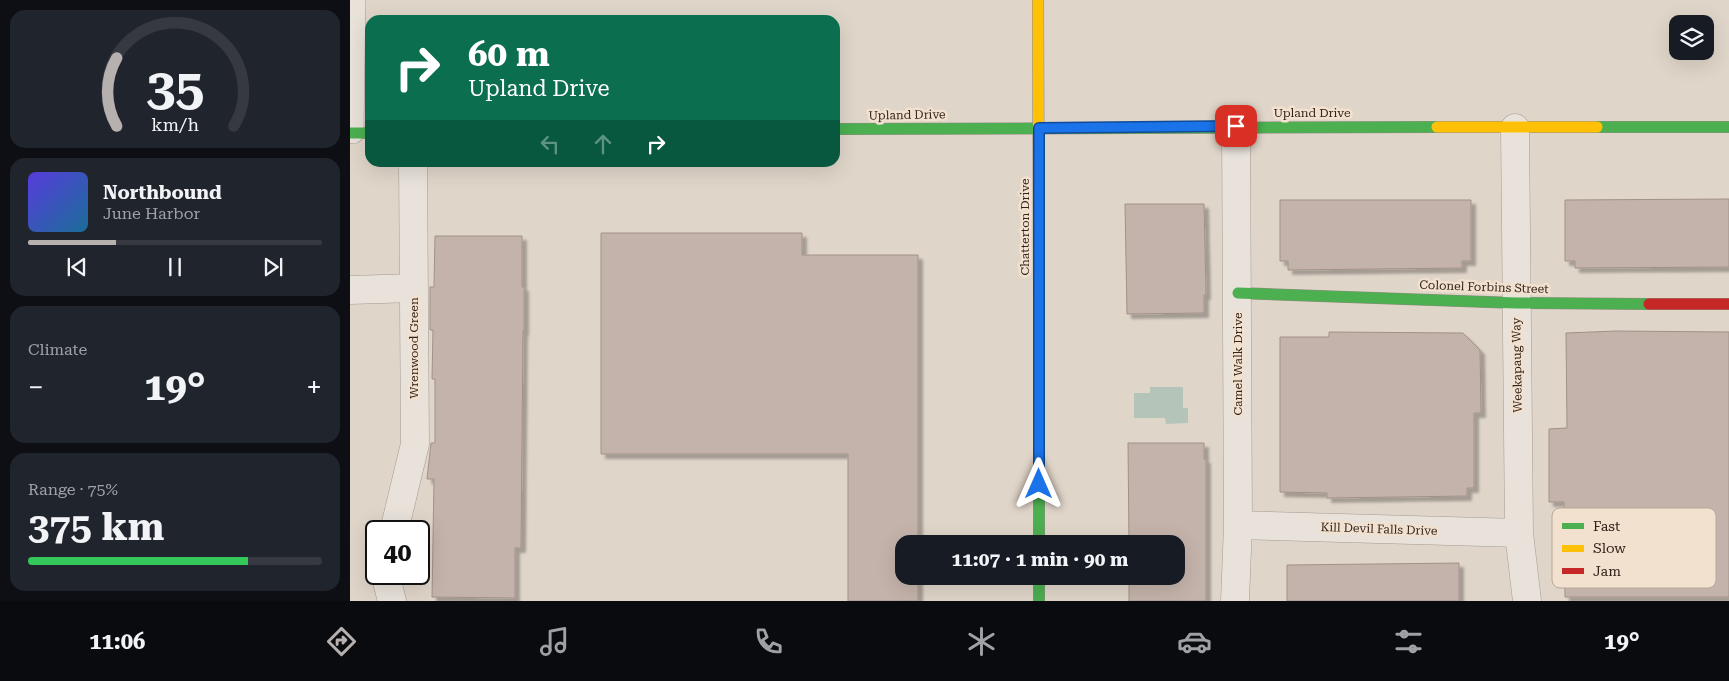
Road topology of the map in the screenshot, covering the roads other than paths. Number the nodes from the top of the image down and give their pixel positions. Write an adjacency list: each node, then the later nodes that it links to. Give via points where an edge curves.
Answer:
1 (355, 0): 8 (lane)
2 (1038, 0): 4 (street, Chatterton Drive)
3 (1236, 126): 4 (street, Upland Drive); 5 (street, Upland Drive); 12 (street, Camel Walk Drive)
4 (1039, 128): 7 (street, Upland Drive); 18 (street, Chatterton Drive)
5 (1515, 128): 6 (street, Upland Drive); 13 (street, Weekapaug Way)
6 (1729, 128)
7 (840, 129)
8 (358, 133)
9 (413, 167): 10 (street, Wrenwood Green)
10 (414, 288): 11 (street); 15 (street, Wrenwood Green, via 415,444)
11 (350, 290)
12 (1238, 293): 13 (street, Colonel Forbins Street); 16 (street, Camel Walk Drive)
13 (1516, 302): 14 (street, Colonel Forbins Street); 17 (street, Weekapaug Way)
14 (1729, 304)
15 (397, 520)
16 (1238, 525): 17 (street, Kill Devil Falls Drive); 23 (street, Camel Walk Drive)
17 (1519, 533): 24 (street, Weekapaug Way)
18 (1039, 535)
19 (387, 585): 21 (street)
20 (1039, 585): 22 (street)
21 (392, 601)
22 (1040, 601)
23 (1235, 601)
24 (1527, 601)

